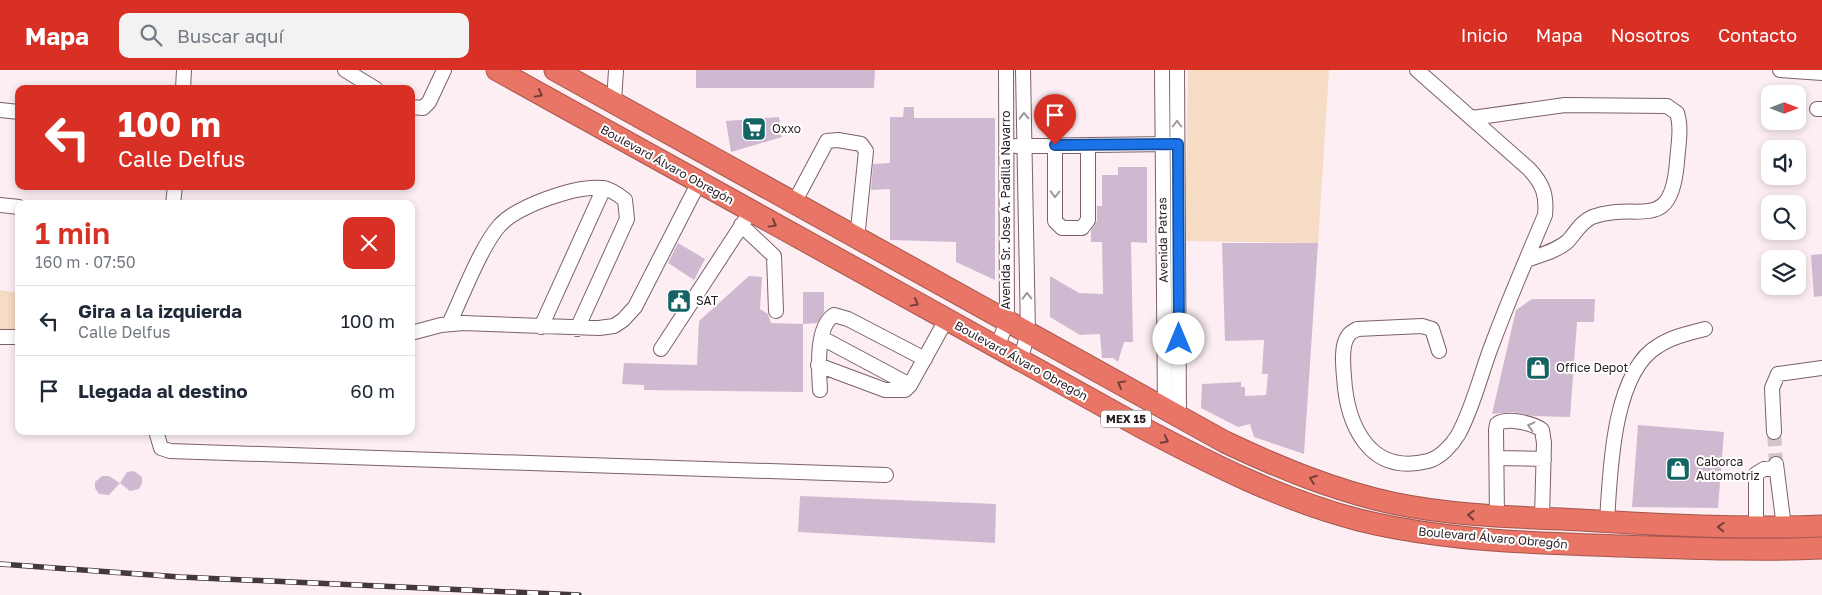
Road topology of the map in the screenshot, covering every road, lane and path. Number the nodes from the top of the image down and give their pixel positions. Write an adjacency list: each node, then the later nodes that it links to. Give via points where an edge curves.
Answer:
1 (184, 70): 14 (street)
2 (345, 70): 15 (street)
3 (444, 70): 17 (street, via 429,102 423,108)
4 (497, 70): 27 (highway, Boulevard Álvaro Obregón / MEX 15, one-way to 27)
5 (555, 70): 16 (highway, Boulevard Álvaro Obregón / MEX 15)
6 (616, 70): 16 (street)
7 (1006, 70): 25 (street, Avenida Sr. Jose A. Padilla Navarro)
8 (1023, 70): 26 (street, Avenida Sr. Jose A. Padilla Navarro, one-way to 8)
9 (1162, 70): 21 (street, Avenida Patras)
10 (1177, 70): 22 (street, Avenida Patras, one-way to 10)
11 (1417, 70): 20 (street)
12 (1780, 70): 13 (street)
13 (1822, 73)
14 (183, 85)
15 (369, 85)
16 (614, 102): 29 (highway, Boulevard Álvaro Obregón / MEX 15)
17 (415, 107)
18 (0, 110): 19 (street)
19 (15, 112)
20 (1472, 118): 35 (street, via 1542,182 1547,200 1545,216); 35 (street, via 1565,105 1667,106 1677,113 1679,129 1674,190 1665,203 1650,211 1591,217 1558,248)
21 (1162, 144): 22 (street); 24 (street); 57 (street, Avenida Patras)
22 (1178, 144): 57 (street, Avenida Patras)
23 (1055, 145): 24 (street); 24 (street, one-way to 24, via 1055,221 1062,228 1082,228 1088,220); 26 (street)
24 (1088, 145)
25 (1006, 146): 26 (street); 38 (street, Avenida Sr. Jose A. Padilla Navarro)
26 (1024, 146): 44 (street, Avenida Sr. Jose A. Padilla Navarro, one-way to 26)
27 (706, 186): 29 (highway, via 768,205); 32 (highway, Boulevard Álvaro Obregón / MEX 15); 41 (street, via 635,307 614,326)
28 (604, 188): 39 (street, via 579,188 555,196 513,215 500,226 474,270); 40 (street); 41 (street, via 625,200 627,219)
29 (794, 203): 33 (highway, Boulevard Álvaro Obregón / MEX 15); 33 (street, via 827,141 861,144 866,151); 34 (highway, via 818,241)
30 (0, 205): 31 (street)
31 (15, 207)
32 (746, 218): 34 (highway, Boulevard Álvaro Obregón / MEX 15, one-way to 34); 36 (street, via 774,256); 49 (street)
33 (857, 239): 38 (highway, Boulevard Álvaro Obregón / MEX 15)
34 (839, 260): 37 (highway, Boulevard Álvaro Obregón / MEX 15, one-way to 37)
35 (1526, 260): 50 (street, via 1458,436 1444,453 1428,461 1387,461 1363,442 1346,400 1343,368 1344,344 1348,334 1357,329 1422,326 1432,329)
36 (776, 311)
37 (946, 320): 48 (highway, Boulevard Álvaro Obregón / MEX 15); 51 (street)
38 (1006, 321): 44 (highway, Boulevard Álvaro Obregón / MEX 15); 48 (street, Avenida Sr. Jose A. Padilla Navarro)
39 (450, 324): 40 (street); 43 (street)
40 (541, 327): 41 (street)
41 (577, 329)
42 (1705, 329): 65 (street, via 1656,347 1642,362 1628,386 1612,445)
43 (415, 332)
44 (1028, 333): 52 (street, Avenida Sr. Jose A. Padilla Navarro); 57 (highway, Boulevard Álvaro Obregón / MEX 15, one-way to 44)
45 (15, 336): 46 (street)
46 (0, 337)
47 (822, 338): 51 (street, via 830,318 840,315); 53 (street); 55 (street)
48 (997, 348): 52 (highway, Boulevard Álvaro Obregón / MEX 15)
49 (661, 349)
50 (1439, 351)
51 (925, 359): 55 (street)
52 (1020, 361): 69 (highway, Boulevard Álvaro Obregón / MEX 15, one-way to 69, via 1191,454 1244,478 1300,502 1392,527 1459,537 1581,544 1770,550)
53 (818, 365): 55 (street, via 885,390 899,392); 56 (street)
54 (1822, 368): 58 (street, via 1778,374 1772,388)
55 (910, 386)
56 (820, 390)
57 (1172, 413): 63 (highway, Boulevard Álvaro Obregón / MEX 15, one-way to 57, via 1451,514 1330,486 1224,442)
58 (1774, 432)
59 (157, 435): 62 (street, via 161,448 170,451)
60 (1497, 458): 61 (street); 61 (street, one-way to 60, via 1542,430 1538,426 1507,420 1498,424); 63 (street)
61 (1544, 459): 64 (street)
62 (886, 475)
63 (1496, 516): 64 (highway, Boulevard Álvaro Obregón / MEX 15)
64 (1542, 518): 65 (highway, Boulevard Álvaro Obregón / MEX 15)
65 (1608, 522): 68 (highway, Boulevard Álvaro Obregón / MEX 15, one-way to 65)
66 (1822, 526): 67 (highway, Boulevard Álvaro Obregón / MEX 15)
67 (1784, 527): 68 (highway, Boulevard Álvaro Obregón / MEX 15); 68 (street, via 1776,466 1756,474)
68 (1756, 528)
69 (1822, 548)

